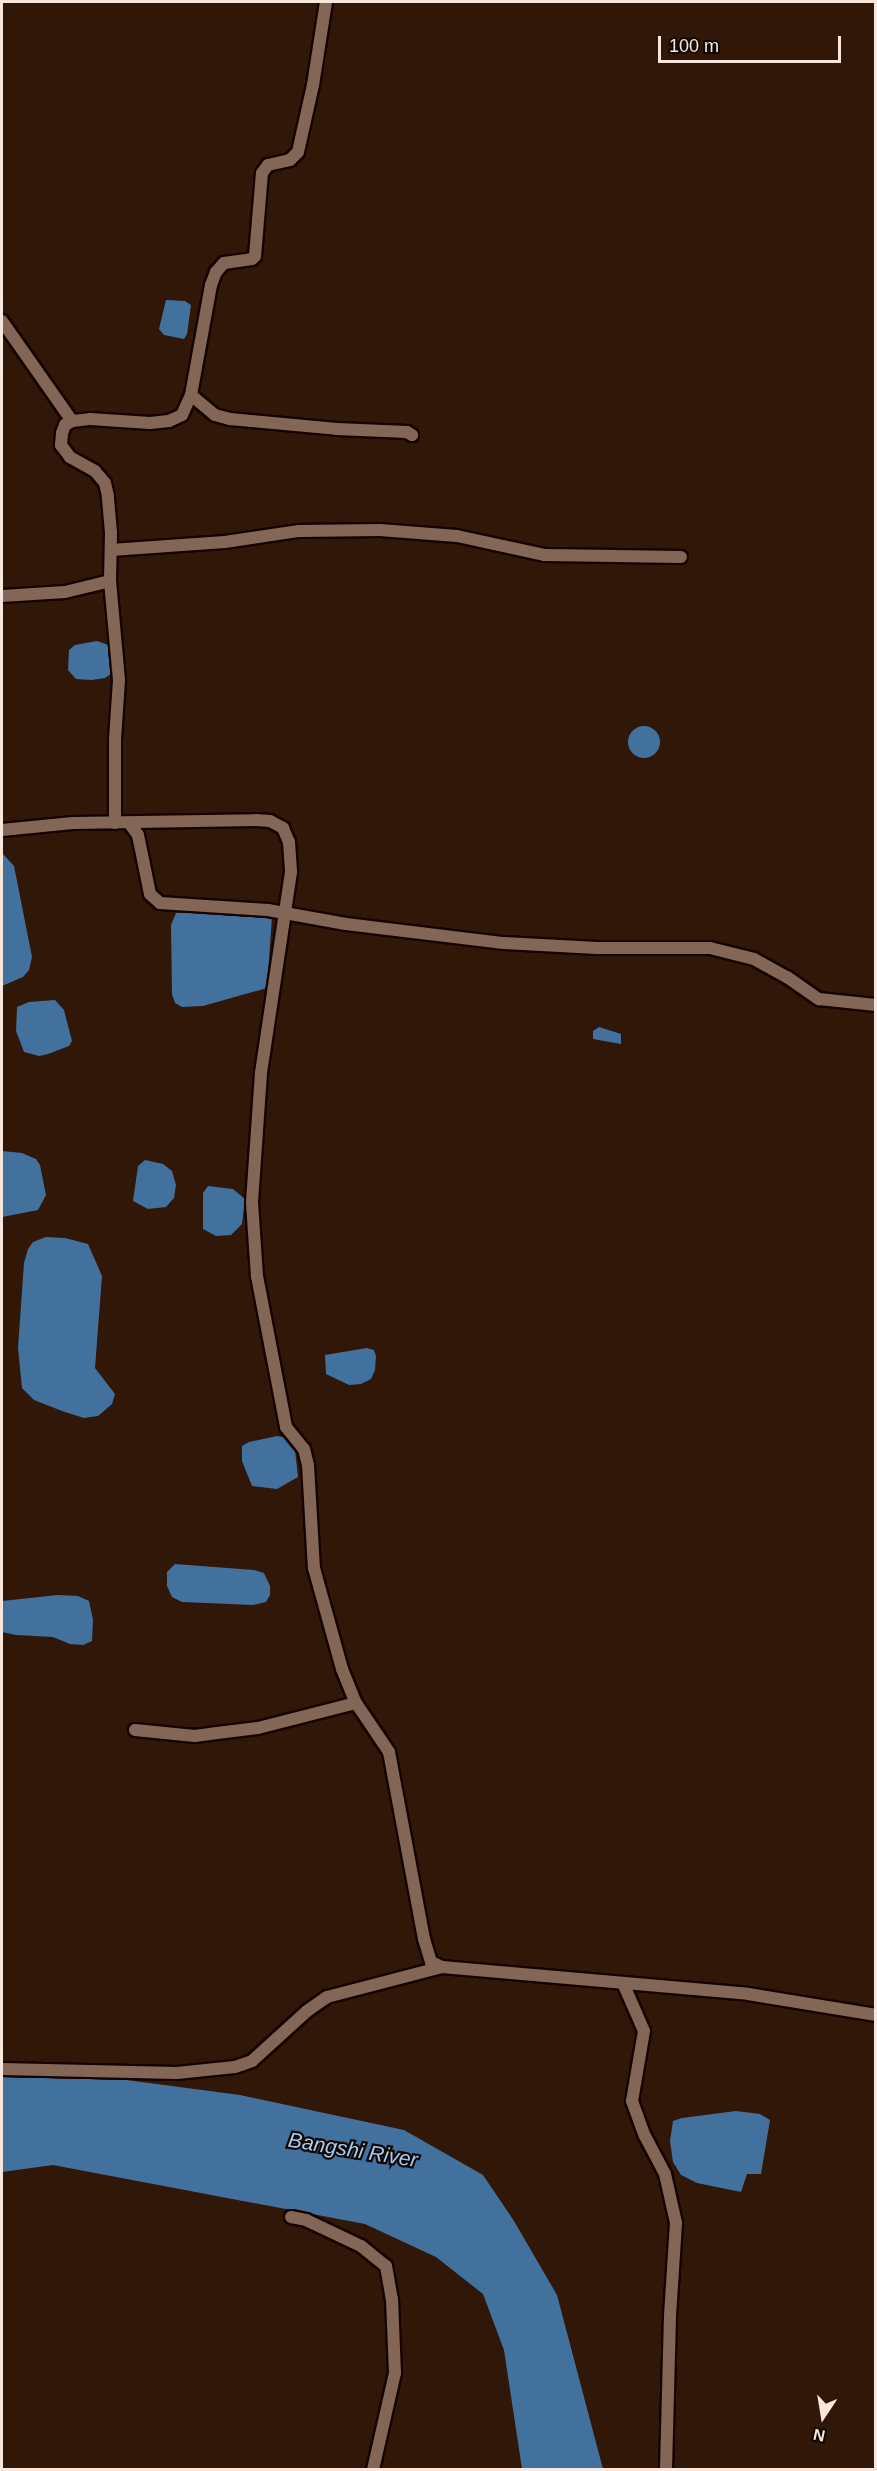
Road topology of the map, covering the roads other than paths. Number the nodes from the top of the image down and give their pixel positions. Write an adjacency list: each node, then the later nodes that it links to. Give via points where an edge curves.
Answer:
1 (326, 2): 3 (street, via 298,152 290,160 268,165 262,173 255,256 224,263 216,272)
2 (2, 321): 4 (street)
3 (191, 395): 4 (street, via 182,415 170,421); 5 (street, via 215,415 230,419)
4 (72, 421): 6 (street, via 65,425 61,445 70,457 95,471 105,483)
5 (412, 435)
6 (111, 550): 7 (street, via 225,542 299,531 380,530 457,537 544,555); 8 (street)
7 (681, 557)
8 (110, 581): 9 (street, via 65,591); 10 (street, via 119,680)
9 (2, 596)
10 (115, 823): 11 (street); 12 (street)
11 (129, 823): 13 (street, via 138,835 150,894 160,903); 13 (street, via 256,820 270,821 283,828 289,842 291,872)
12 (2, 830)
13 (286, 912): 14 (street, via 346,924 504,943 710,948 754,959 819,999); 15 (street, via 261,1073 252,1203 257,1276 286,1427 304,1449 308,1465 314,1568 342,1669)
14 (876, 1005)
15 (356, 1703): 16 (street, via 258,1728 195,1736); 17 (street, via 388,1752 427,1952 431,1962)
16 (135, 1730)
17 (442, 1967): 18 (street); 20 (street, via 327,1996 252,2061 235,2067 177,2073)
18 (622, 1983): 19 (street, via 759,1995); 23 (street, via 644,2031 632,2101 665,2174 676,2223)
19 (876, 2014)
20 (2, 2069)
21 (291, 2217): 22 (street, via 361,2246 386,2266 392,2299 395,2373)
22 (373, 2468)
23 (666, 2469)

